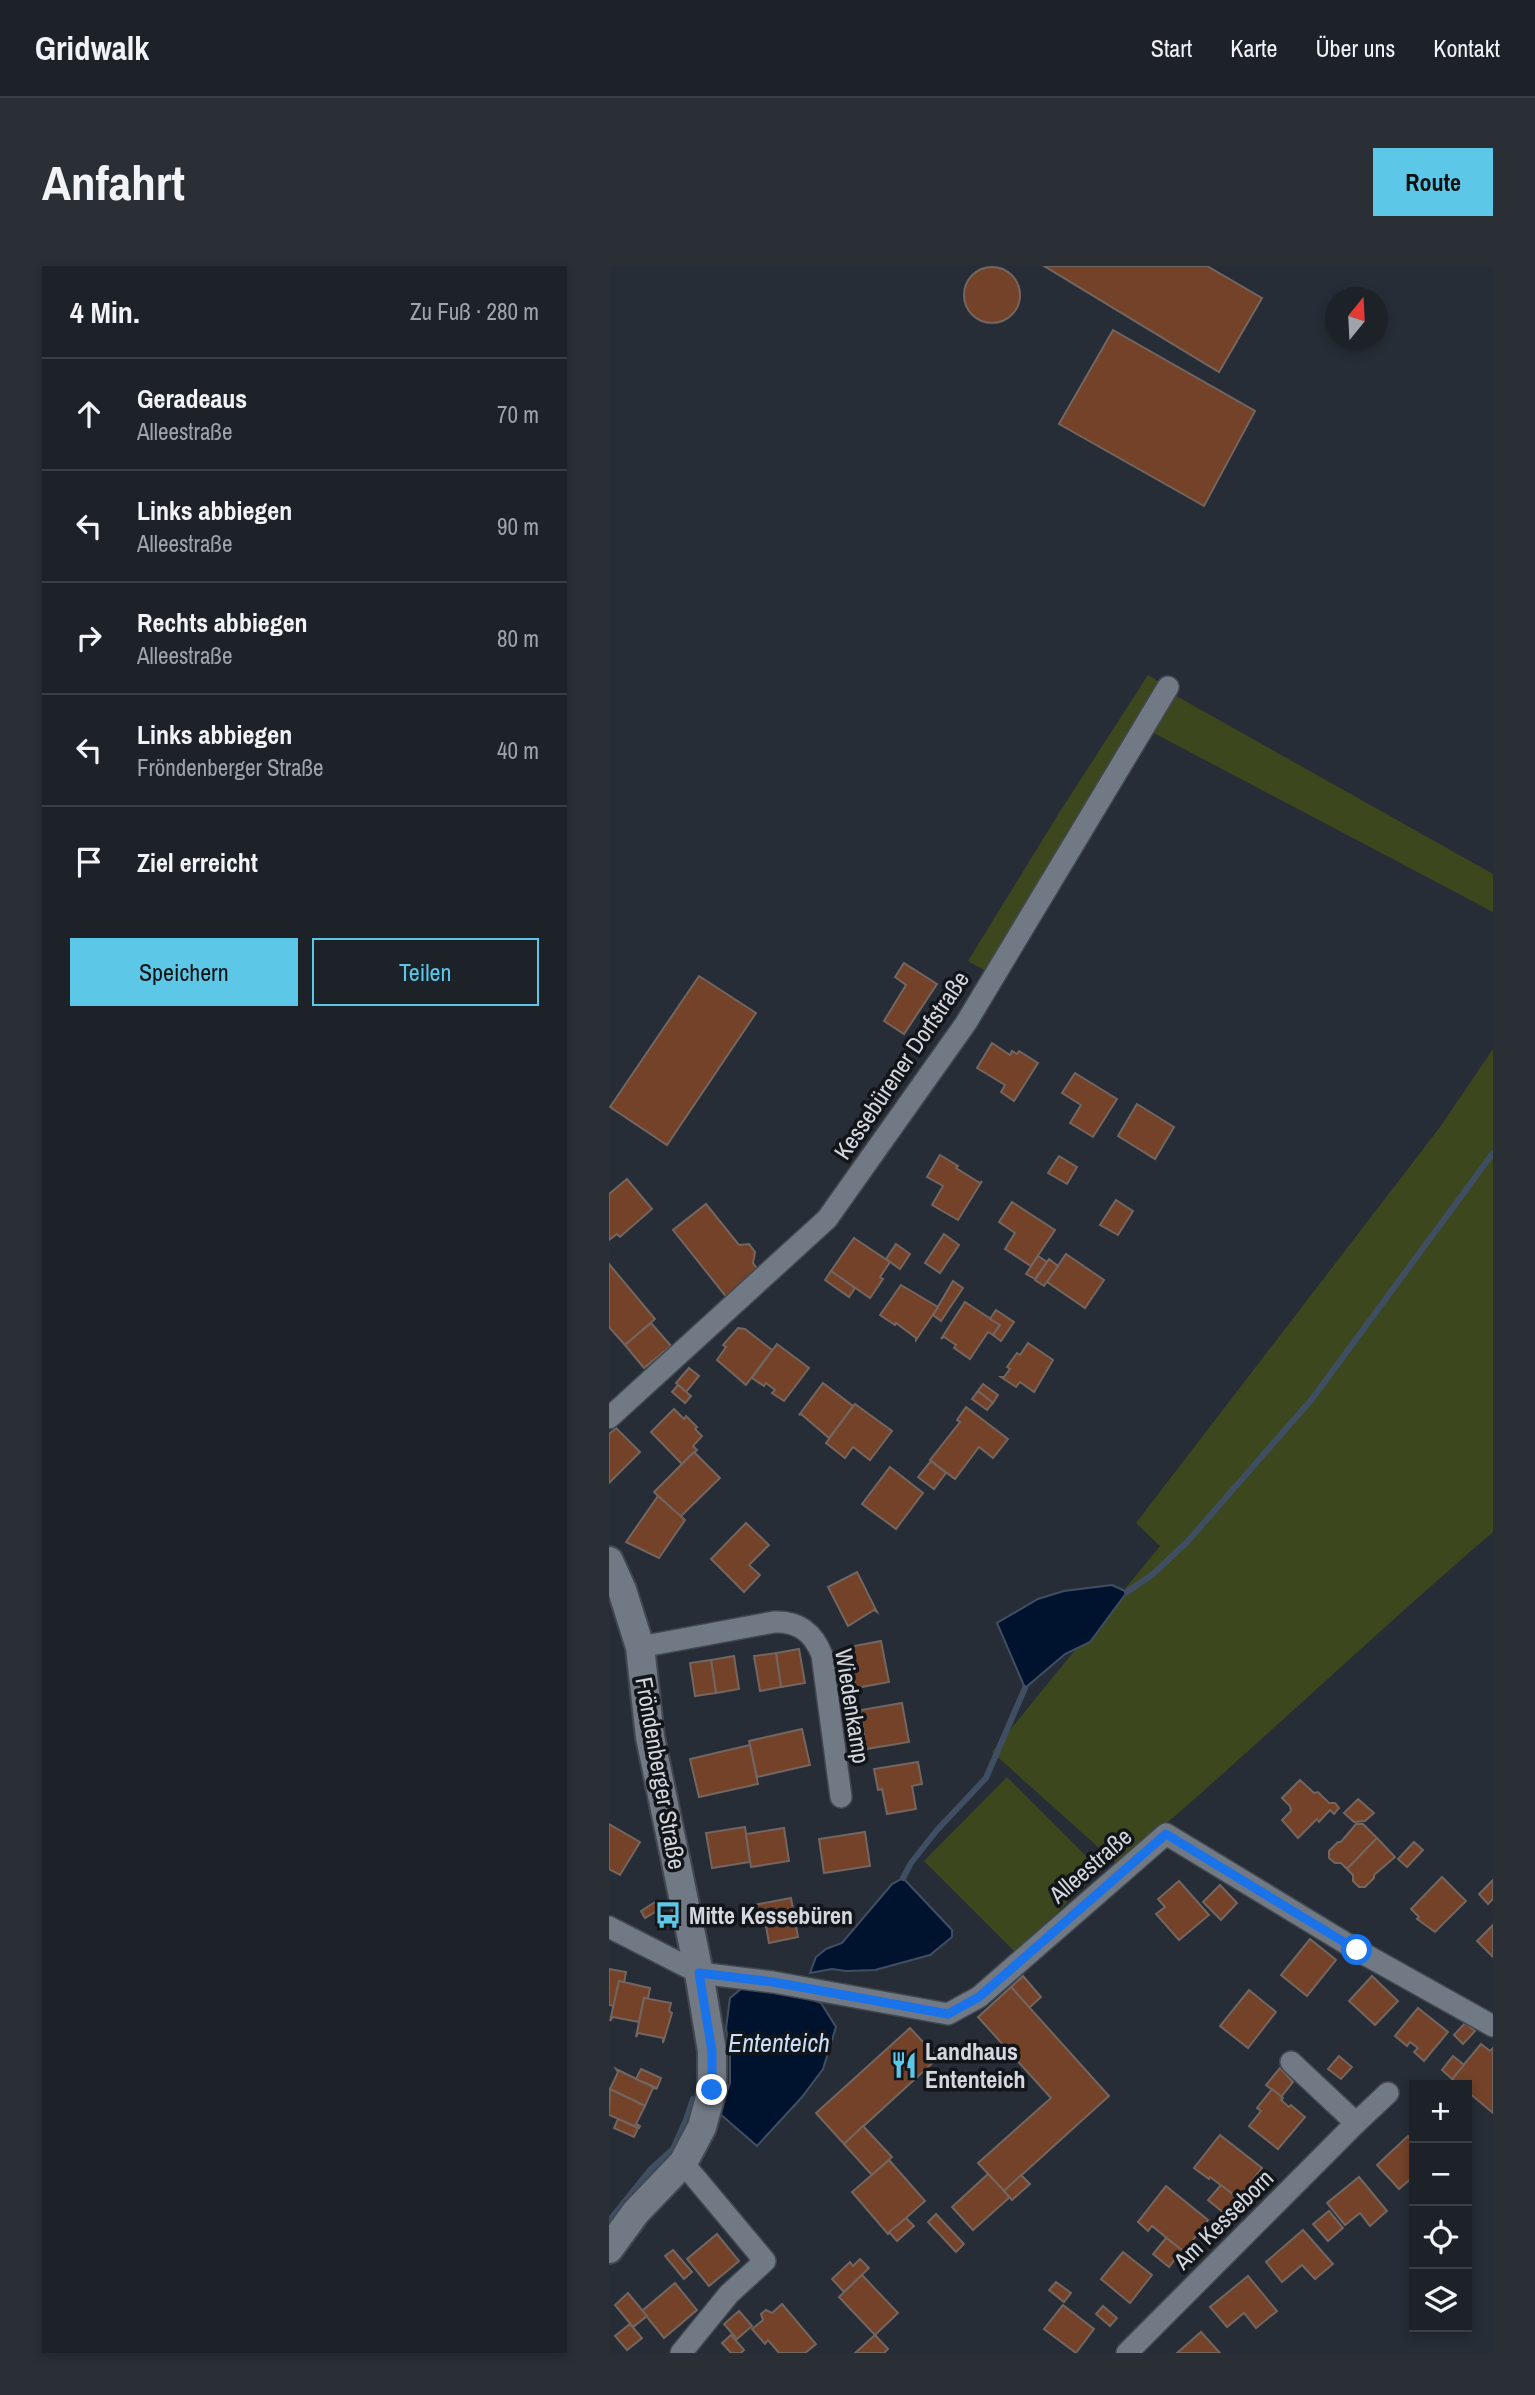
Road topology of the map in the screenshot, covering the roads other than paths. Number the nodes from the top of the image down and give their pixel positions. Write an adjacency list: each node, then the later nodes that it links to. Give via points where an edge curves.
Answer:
1 (1168, 687): 2 (street, Kessebürener Dorfstraße, via 966,1023 827,1219)
2 (609, 1418)
3 (609, 1561): 4 (main road, Fröndenberger Straße)
4 (640, 1647): 5 (street, Wiedenkamp, via 773,1622 804,1629 822,1655); 7 (main road, Fröndenberger Straße, via 650,1737)
5 (841, 1797)
6 (609, 1927): 7 (street)
7 (699, 1973): 8 (street, Alleestraße, via 948,2014 979,1997 1166,1834); 12 (main road, Fröndenberger Straße, via 712,2051 712,2090 702,2127)
8 (1493, 2026)
9 (1290, 2062): 11 (street)
10 (1388, 2093): 11 (street, Am Kesseborn)
11 (1356, 2123): 15 (street, Am Kesseborn)
12 (683, 2163): 13 (main road, Fröndenberger Straße, via 636,2212); 14 (street, via 765,2261 729,2294)
13 (609, 2249)
14 (681, 2353)
15 (1127, 2353)

